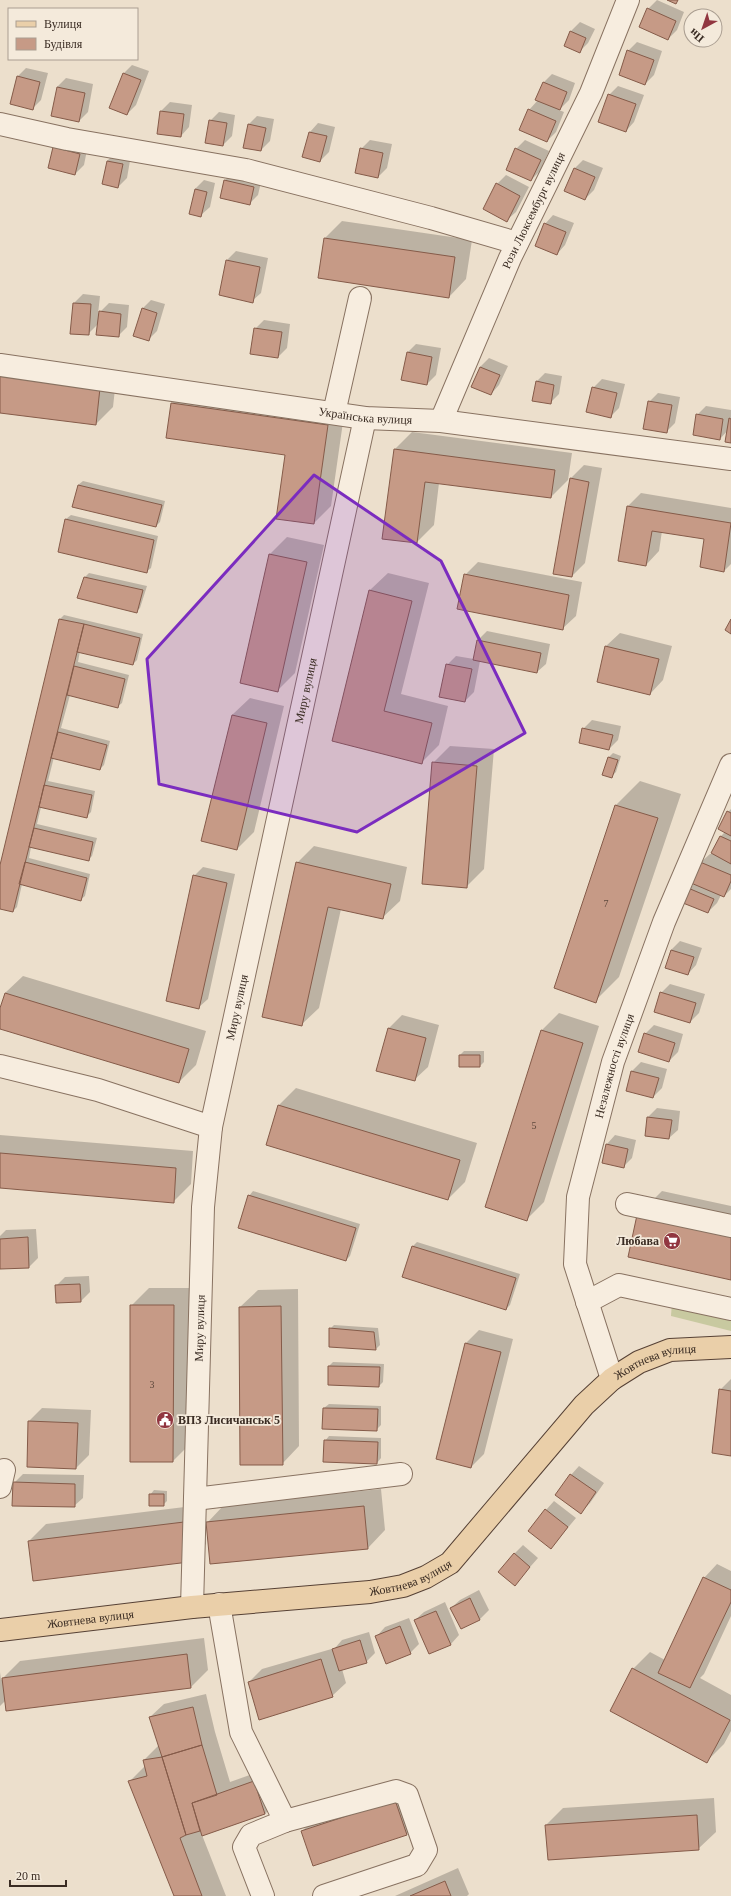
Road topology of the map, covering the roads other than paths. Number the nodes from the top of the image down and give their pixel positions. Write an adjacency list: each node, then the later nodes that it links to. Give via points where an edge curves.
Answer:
1 (628, 0): 3 (street, Рози Люксембург вулиця, via 591,93)
2 (0, 124): 3 (street, via 67,139 246,170)
3 (517, 243): 8 (street, Рози Люксембург вулиця)
4 (360, 298): 6 (street)
5 (0, 365): 6 (street, Українська вулиця)
6 (334, 413): 7 (street, Українська вулиця)
7 (365, 418): 8 (street, Українська вулиця); 12 (street, Миру вулиця)
8 (441, 421): 9 (street, Українська вулиця)
9 (731, 459)
10 (731, 765): 15 (street, Незалежності вулиця, via 664,922 613,1062 578,1197 575,1264)
11 (0, 1066): 12 (street, via 98,1090)
12 (212, 1128): 20 (street, Миру вулиця, via 203,1207)
13 (627, 1204): 14 (street)
14 (731, 1226)
15 (587, 1302): 16 (street, via 618,1285); 18 (street, Незалежності вулиця)
16 (731, 1309)
17 (731, 1347): 18 (main road, Жовтнева вулиця, via 670,1350 639,1362)
18 (612, 1379): 21 (main road, Жовтнева вулиця, via 584,1405 450,1563 426,1577 403,1586 370,1592)
19 (401, 1474): 20 (street)
20 (195, 1499): 22 (street, Миру вулиця)
21 (219, 1604): 22 (main road, Жовтнева вулиця); 24 (street, via 241,1732)
22 (192, 1607): 23 (main road, Жовтнева вулиця)
23 (0, 1630)
24 (285, 1820): 25 (street, via 251,1836 244,1847); 26 (street, via 396,1791 408,1795 426,1850 417,1866)
25 (263, 1896)
26 (324, 1896)

